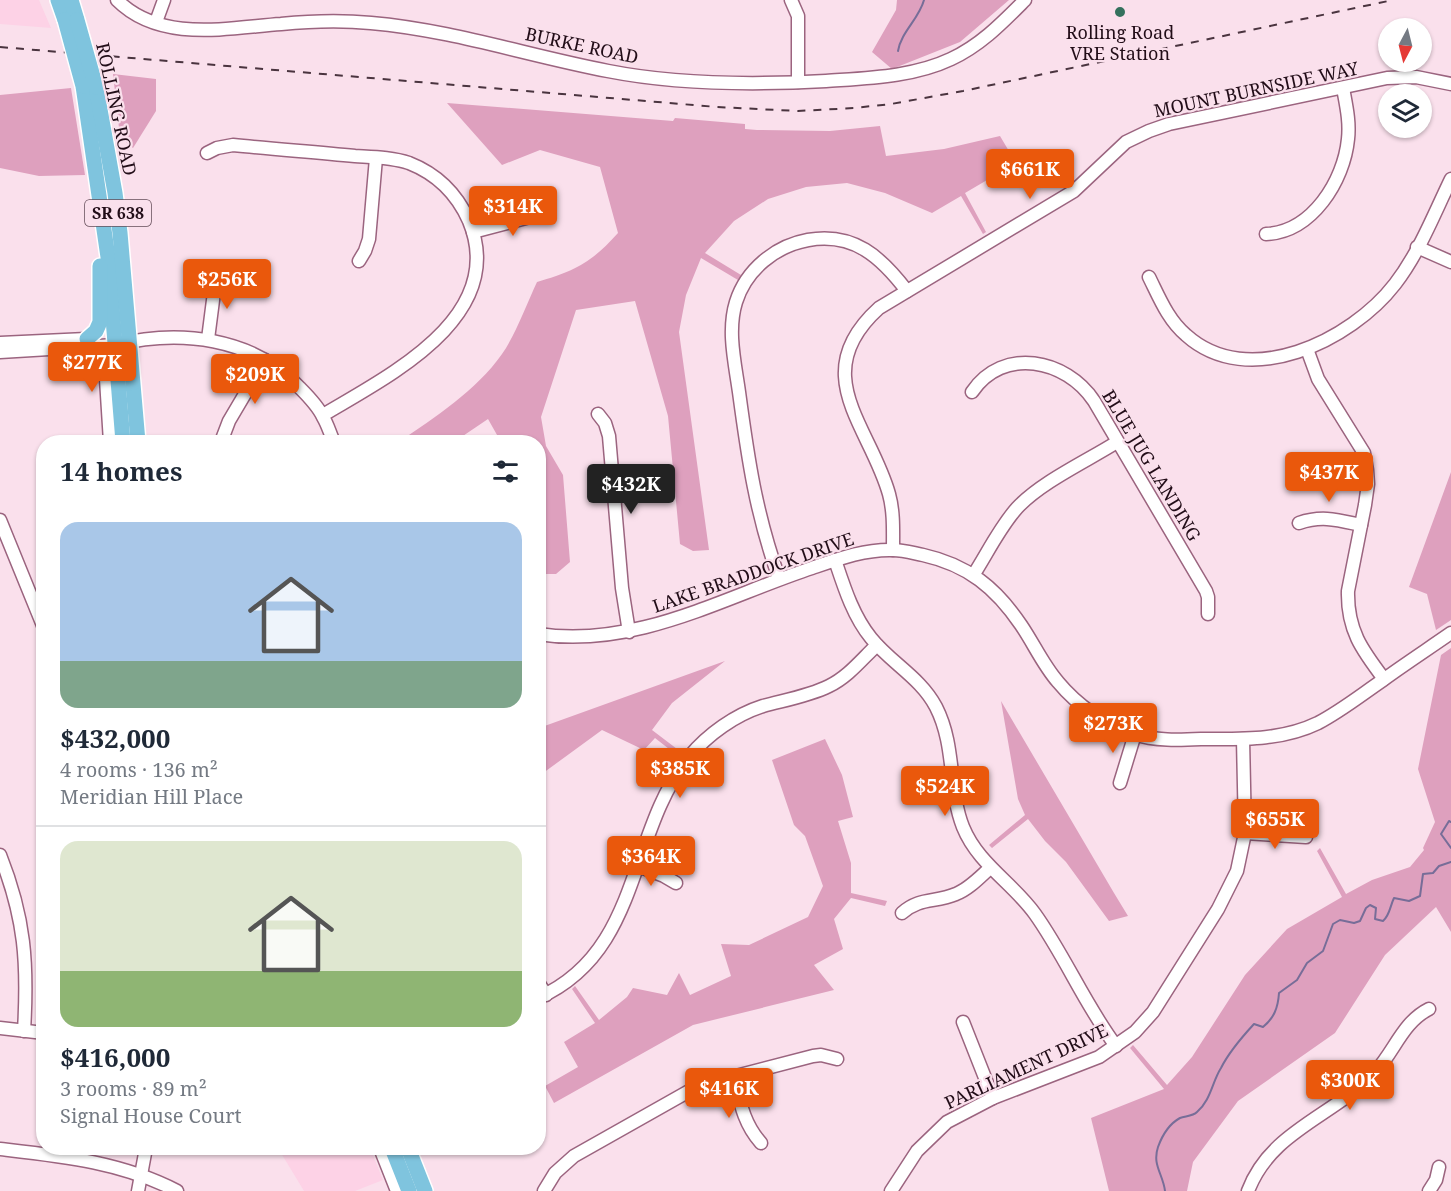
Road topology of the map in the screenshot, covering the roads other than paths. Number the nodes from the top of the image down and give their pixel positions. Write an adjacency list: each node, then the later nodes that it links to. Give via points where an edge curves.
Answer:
1 (58, 0): 7 (main road, ROLLING ROAD / SR 638)
2 (71, 0): 7 (main road, ROLLING ROAD / SR 638)
3 (117, 0): 8 (street, BURKE ROAD, via 130,11)
4 (164, 0): 8 (street)
5 (791, 0): 9 (street, via 798,16)
6 (1025, 0): 9 (street, BURKE ROAD, via 982,41 933,66 868,78)
7 (71, 20): 11 (main road, ROLLING ROAD / SR 638, bridge)
8 (156, 22): 9 (street, BURKE ROAD, via 204,30 311,22 371,23 464,38 634,76)
9 (798, 82)
10 (1451, 84): 12 (street, MOUNT BURNSIDE WAY, via 1401,77)
11 (89, 87): 16 (main road, ROLLING ROAD / SR 638); 28 (main road, ROLLING ROAD / SR 638, via 116,203)
12 (1343, 88): 19 (street, via 1348,137 1338,179 1307,217 1287,230); 25 (street, MOUNT BURNSIDE WAY, via 1149,130 1119,148 1074,191)
13 (207, 153): 14 (street, via 233,146)
14 (376, 158): 18 (street, via 406,163 436,178 458,200); 21 (street, via 369,238)
15 (1451, 179): 20 (street)
16 (102, 209): 27 (main road, ROLLING ROAD / SR 638); 29 (main road, via 100,322)
17 (545, 213): 18 (street)
18 (473, 232): 37 (street, via 474,280 452,323 392,373)
19 (1266, 234)
20 (1417, 247): 22 (street); 31 (street, via 1395,284 1371,310)
21 (359, 261)
22 (1451, 262)
23 (216, 277): 26 (street)
24 (1149, 277): 31 (street, via 1176,325 1209,351 1249,359)
25 (907, 291): 47 (street, MOUNT BURNSIDE WAY, via 879,308 864,325 846,368 851,408 889,494); 50 (street, via 887,265 869,251 847,242 821,239 796,243 773,253 754,270 740,292 733,312 732,333 746,448 758,514)
26 (208, 339): 28 (street); 33 (street)
27 (114, 341): 28 (street); 29 (street); 34 (street, ROLLING ROAD); 39 (main road, ROLLING ROAD / SR 638)
28 (130, 341): 40 (main road, ROLLING ROAD / SR 638)
29 (85, 343): 30 (street); 32 (street); 34 (street, via 99,359)
30 (0, 344)
31 (1307, 349): 46 (street, via 1318,379 1364,453 1368,484)
32 (0, 352)
33 (265, 360): 37 (street, via 295,382); 41 (street)
34 (106, 379): 38 (street, ROLLING ROAD)
35 (972, 392): 43 (street, BLUE JUG LANDING, via 987,374 1000,368 1022,363 1045,365 1080,384)
36 (598, 414): 53 (street, via 609,436)
37 (323, 415): 42 (street)
38 (110, 435)
39 (122, 435)
40 (137, 435)
41 (224, 435)
42 (331, 435)
43 (1118, 442): 49 (street, via 1026,499 1009,518); 52 (street, BLUE JUG LANDING, via 1206,591)
44 (0, 520): 51 (street)
45 (1299, 523): 46 (street, via 1324,518)
46 (1361, 525): 57 (street, via 1348,591 1349,616 1359,643)
47 (893, 550): 48 (street, LAKE BRADDOCK DRIVE); 49 (street, LAKE BRADDOCK DRIVE, via 931,557)
48 (835, 560): 50 (street, LAKE BRADDOCK DRIVE); 56 (street, via 859,619)
49 (974, 574): 58 (street, LAKE BRADDOCK DRIVE, via 1013,613 1049,671 1070,695 1097,716)
50 (779, 578): 53 (street, LAKE BRADDOCK DRIVE)
51 (36, 608)
52 (1208, 614)
53 (629, 632): 55 (street, LAKE BRADDOCK DRIVE, via 583,637)
54 (1451, 633): 57 (street, LAKE BRADDOCK DRIVE)
55 (546, 635)
56 (877, 645): 64 (street, via 834,684 754,710 703,743 675,776); 65 (street, via 921,686 937,708 946,731 962,825)
57 (1384, 680): 59 (street, LAKE BRADDOCK DRIVE, via 1345,708 1309,727)
58 (1135, 734): 59 (street, LAKE BRADDOCK DRIVE, via 1175,740); 60 (street)
59 (1243, 739): 61 (street, PARLIAMENT DRIVE)
60 (1120, 783)
61 (1245, 833): 62 (street); 74 (street, PARLIAMENT DRIVE, via 1237,871 1218,909 1153,1012)
62 (1306, 837)
63 (0, 855): 72 (street, via 23,934 27,986)
64 (638, 866): 66 (street); 68 (street, via 603,945 576,975)
65 (990, 868): 67 (street, via 962,891 912,904); 74 (street, via 1034,913)
66 (676, 884)
67 (902, 913)
68 (546, 994)
69 (1429, 1009): 95 (street, via 1410,1022 1368,1079 1271,1152)
70 (963, 1022): 77 (street)
71 (0, 1028): 72 (street)
72 (24, 1031): 73 (street)
73 (36, 1032)
74 (1116, 1046): 77 (street, PARLIAMENT DRIVE, via 1084,1063)
75 (837, 1059): 76 (street, via 813,1056)
76 (734, 1076): 78 (street, via 745,1120); 93 (street, via 691,1090 585,1148 561,1166)
77 (993, 1098): 94 (street, PARLIAMENT DRIVE, via 934,1132)
78 (761, 1143)
79 (0, 1149): 80 (street)
80 (36, 1154)
81 (46, 1155): 87 (street, via 92,1161)
82 (145, 1155): 87 (street)
83 (383, 1155): 90 (street)
84 (395, 1155): 91 (main road)
85 (411, 1155): 92 (main road)
86 (1439, 1167): 96 (street)
87 (142, 1177): 88 (street); 89 (street)
88 (138, 1191)
89 (177, 1191)
90 (397, 1191)
91 (409, 1191)
92 (425, 1191)
93 (544, 1191)
94 (891, 1191)
95 (1248, 1191)
96 (1429, 1191)

